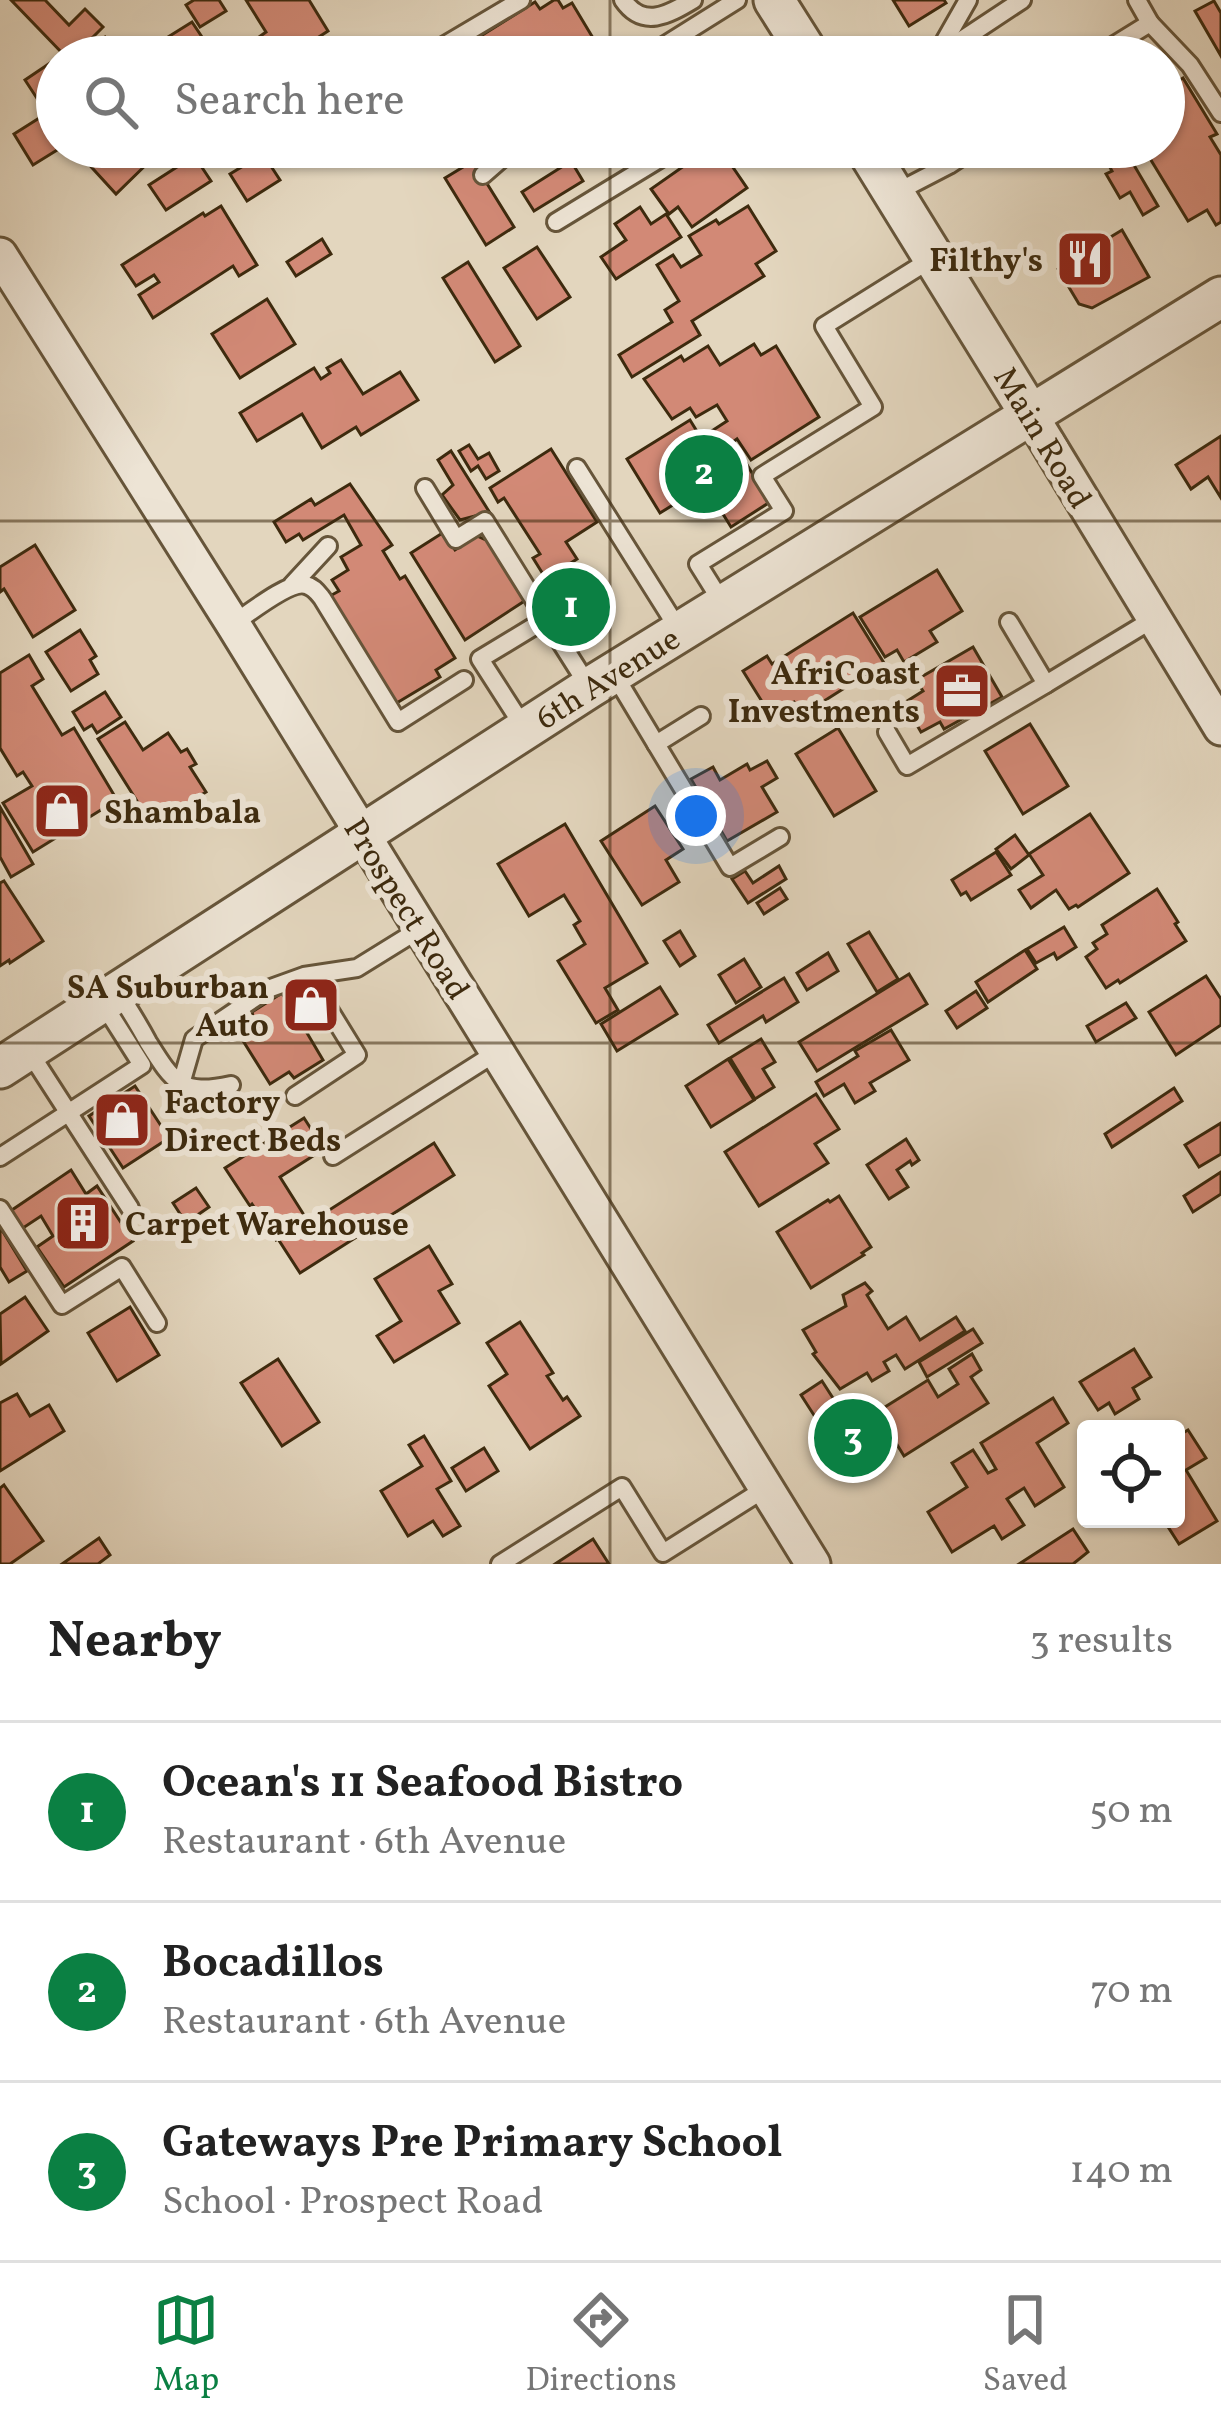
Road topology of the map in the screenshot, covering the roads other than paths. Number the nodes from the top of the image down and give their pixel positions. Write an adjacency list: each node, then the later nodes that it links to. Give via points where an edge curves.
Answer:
1 (521, 0): 10 (lane)
2 (622, 0): 3 (lane, via 650,18)
3 (693, 0)
4 (737, 0): 11 (lane)
5 (774, 0): 12 (street)
6 (968, 0): 13 (lane)
7 (1022, 0): 14 (lane)
8 (1137, 0): 9 (lane)
9 (1150, 22): 15 (lane); 16 (lane)
10 (460, 36)
11 (680, 36)
12 (797, 36)
13 (948, 36)
14 (968, 36)
15 (1128, 36)
16 (1163, 36)
17 (1185, 60): 18 (lane)
18 (1221, 113)
19 (491, 168): 23 (lane)
20 (645, 168): 25 (lane)
21 (878, 168): 24 (street, Main Road)
22 (944, 168): 24 (lane)
23 (483, 175)
24 (894, 193): 27 (street, Main Road)
25 (556, 222)
26 (0, 255): 38 (street, Prospect Road)
27 (934, 258): 29 (street, Main Road); 34 (lane, via 824,326 873,407 762,476 784,511 698,564)
28 (1221, 297): 29 (street, 6th Avenue)
29 (1030, 414): 34 (street, 6th Avenue); 35 (street, Main Road)
30 (577, 468): 39 (lane)
31 (425, 488): 36 (lane, via 456,539 485,521)
32 (328, 546): 33 (lane)
33 (292, 585): 38 (lane); 40 (lane, via 318,592 398,722)
34 (723, 604): 39 (street, 6th Avenue)
35 (1155, 618): 42 (lane); 44 (street, Main Road)
36 (546, 619): 41 (lane); 45 (lane, via 480,659)
37 (1009, 622): 42 (lane)
38 (232, 624): 48 (street, Prospect Road)
39 (680, 631): 41 (street, 6th Avenue)
40 (464, 680)
41 (601, 681): 45 (street, 6th Avenue); 47 (lane)
42 (1046, 684): 46 (lane, via 907,766)
43 (701, 716): 47 (lane)
44 (1221, 728)
45 (525, 729): 48 (street, 6th Avenue)
46 (887, 733)
47 (656, 744): 49 (lane, via 730,867)
48 (363, 835): 50 (street, Prospect Road); 52 (street, 6th Avenue)
49 (780, 836)
50 (420, 929): 51 (lane, via 357,968); 53 (street, Prospect Road)
51 (323, 974): 55 (lane, via 268,989 194,1039); 57 (lane, via 325,1003 358,1055)
52 (110, 997): 54 (street, 6th Avenue); 55 (lane); 58 (lane, via 142,1065)
53 (496, 1052): 59 (lane); 64 (street, Prospect Road)
54 (14, 1058): 58 (lane)
55 (181, 1084): 56 (lane)
56 (231, 1085)
57 (295, 1096)
58 (68, 1113): 60 (lane); 61 (lane)
59 (333, 1156)
60 (0, 1157)
61 (130, 1208)
62 (0, 1209): 63 (lane, via 62,1305 122,1267)
63 (157, 1322)
64 (766, 1488): 65 (lane, via 663,1553 622,1487); 66 (street, Prospect Road)
65 (500, 1564)
66 (813, 1564)

